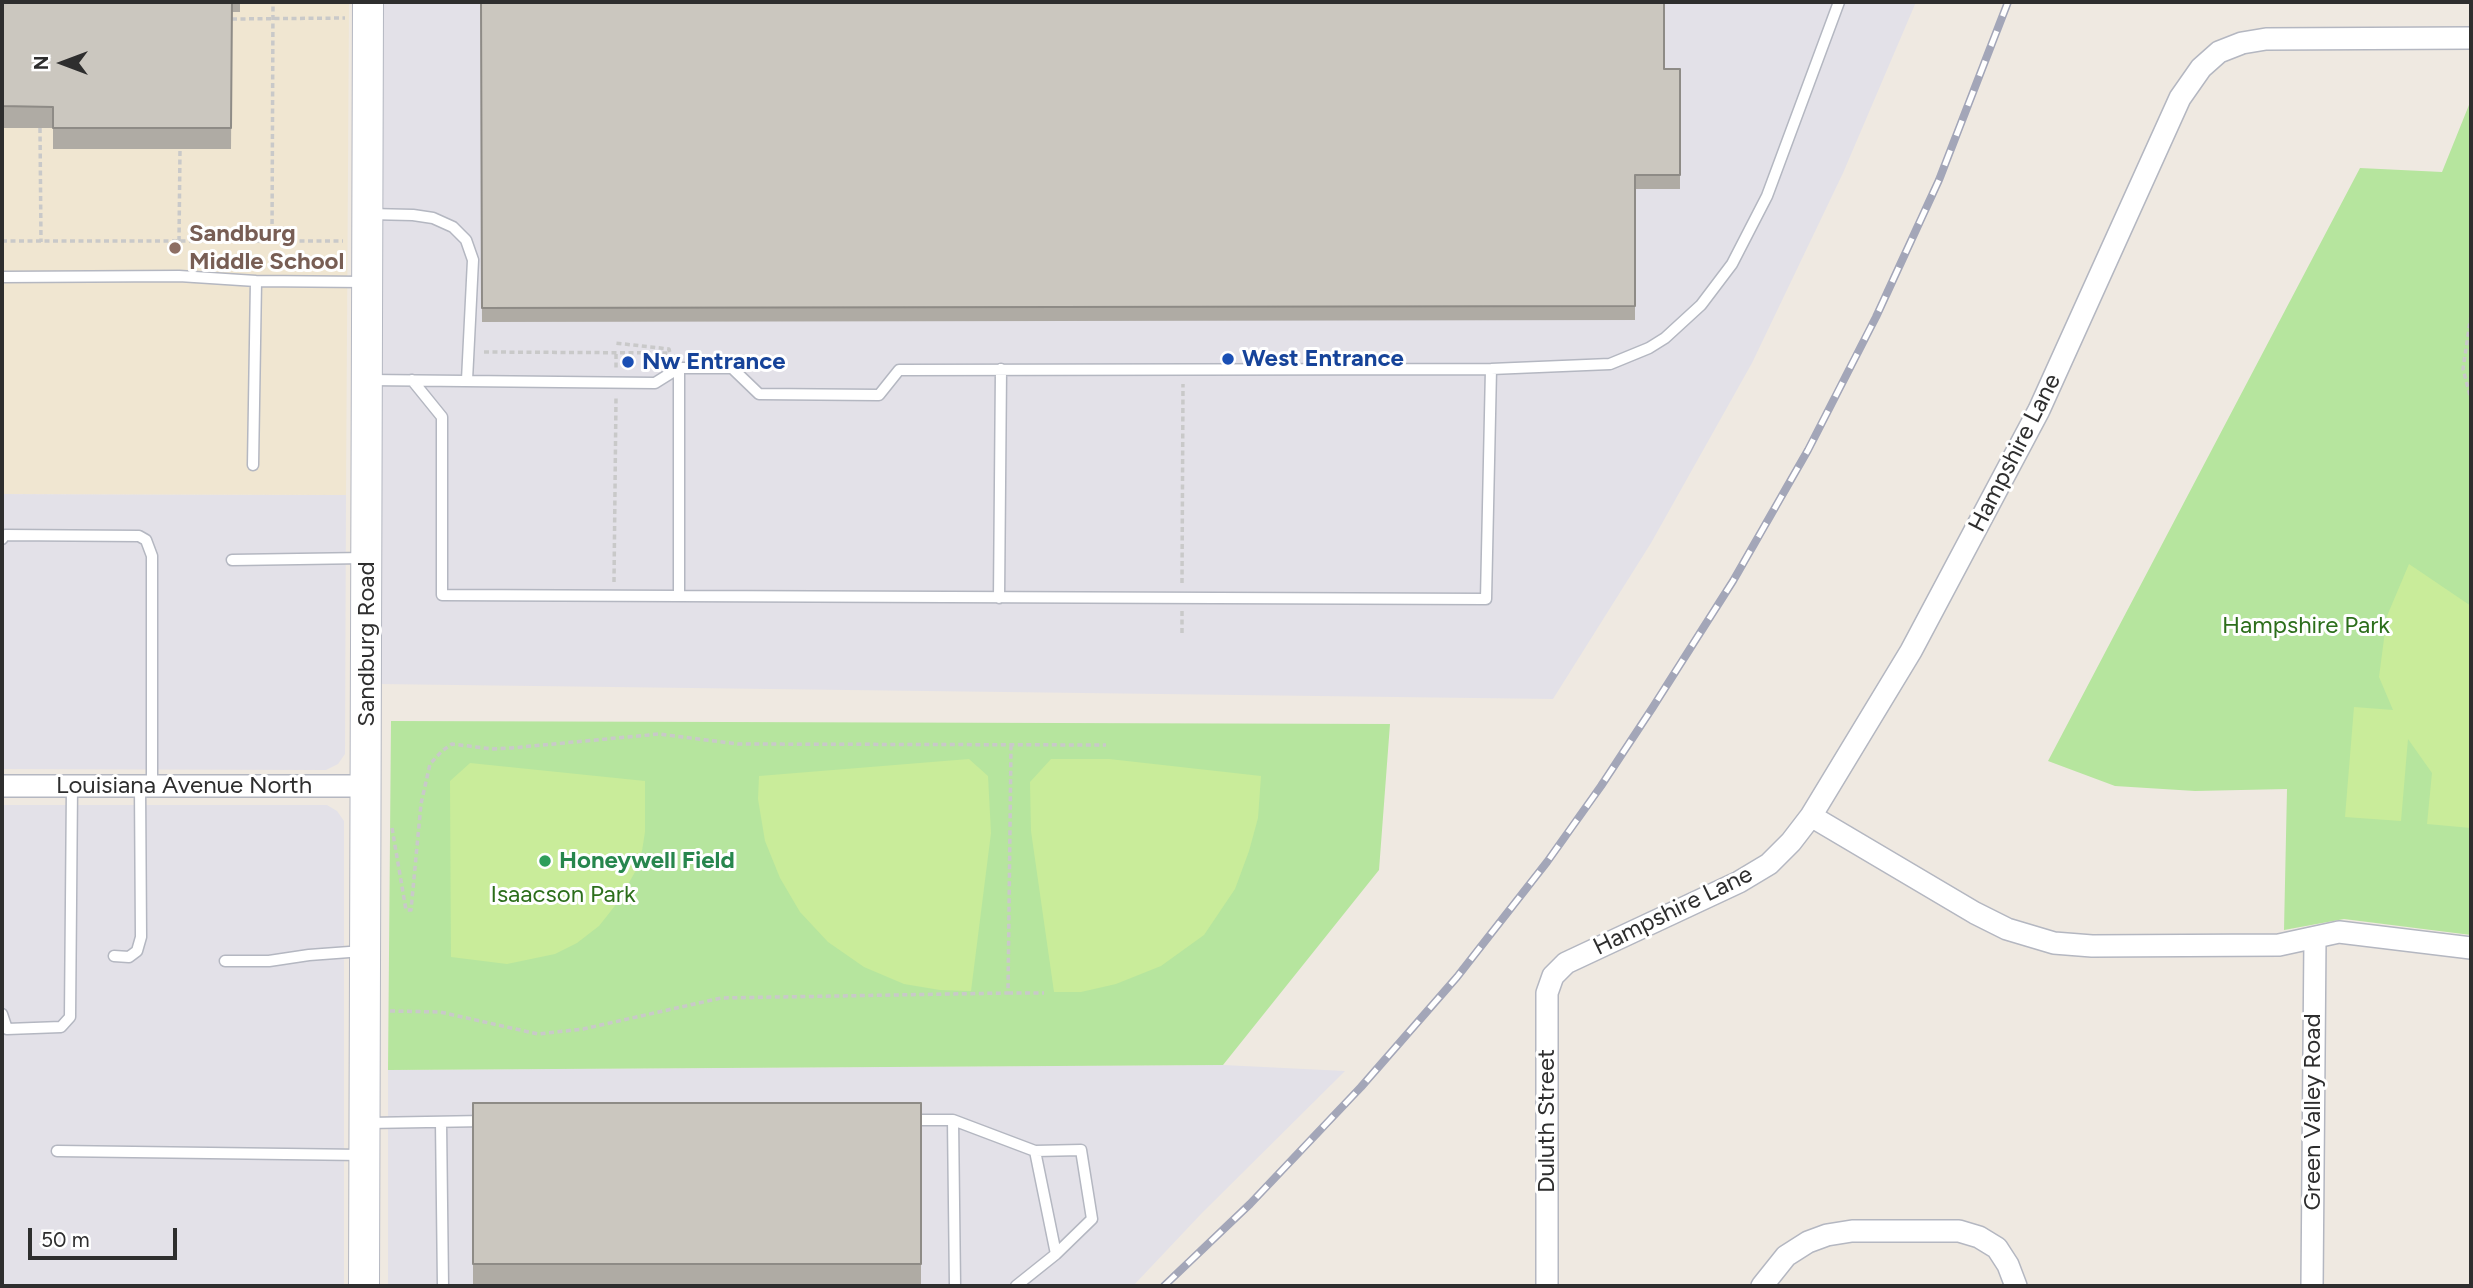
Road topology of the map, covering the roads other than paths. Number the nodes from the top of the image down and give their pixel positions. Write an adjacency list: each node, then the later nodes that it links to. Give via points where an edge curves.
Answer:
1 (1839, 2): 10 (lane, via 1767,196 1732,264 1701,305 1665,338 1610,364)
2 (368, 10): 4 (street, Sandburg Road)
3 (2471, 38): 24 (street, Hampshire Lane, via 2266,39 2219,52 2201,68 2180,98 2039,411 1911,651)
4 (368, 227): 7 (street, Sandburg Road); 13 (lane, via 413,215 453,227 466,240 473,260)
5 (2, 276): 6 (lane)
6 (256, 281): 7 (lane); 14 (lane)
7 (368, 282): 11 (street, Sandburg Road)
8 (679, 369): 9 (lane, via 732,368 759,394 879,395 899,370); 13 (lane, via 656,383); 18 (lane)
9 (1001, 369): 10 (lane); 19 (lane)
10 (1491, 369): 19 (lane, via 1486,599)
11 (367, 380): 12 (lane); 16 (street, Sandburg Road)
12 (412, 380): 13 (lane); 18 (lane, via 442,417 442,596)
13 (467, 380)
14 (253, 465)
15 (2, 539): 22 (lane, via 5,535 139,536 146,540 152,556)
16 (367, 558): 17 (lane); 23 (street, Sandburg Road)
17 (232, 560)
18 (679, 596): 19 (lane)
19 (999, 598)
20 (2, 786): 21 (street, Louisiana Avenue North)
21 (72, 786): 22 (street, Louisiana Avenue North); 31 (lane, via 70,1017 61,1027 7,1029)
22 (146, 786): 23 (street, Louisiana Avenue North); 28 (lane, via 141,937 137,951 129,957)
23 (366, 786): 27 (street, Sandburg Road)
24 (1811, 816): 25 (street, via 1975,913 2007,929 2054,943 2279,945); 30 (street, Hampshire Lane, via 1769,864 1740,882)
25 (2315, 937): 26 (street, via 2339,932); 48 (street, Green Valley Road)
26 (2471, 948)
27 (366, 951): 29 (lane); 36 (street, Sandburg Road)
28 (114, 956)
29 (225, 961)
30 (1566, 963): 45 (street, Duluth Street, via 1553,976 1547,993)
31 (2, 1014)
32 (901, 1119): 34 (lane)
33 (493, 1120): 35 (lane)
34 (953, 1120): 38 (lane); 43 (lane)
35 (441, 1122): 36 (lane); 42 (lane)
36 (365, 1124): 39 (street, Sandburg Road)
37 (57, 1151): 39 (lane)
38 (1035, 1151): 40 (lane); 40 (lane, via 1081,1150 1092,1219)
39 (365, 1156): 41 (street, Sandburg Road)
40 (1056, 1254): 44 (lane)
41 (364, 1286)
42 (443, 1286)
43 (955, 1286)
44 (1016, 1286)
45 (1547, 1286)
46 (1762, 1286): 47 (street, via 1786,1256 1827,1235 1959,1231 1997,1248)
47 (2016, 1286)
48 (2312, 1286)

